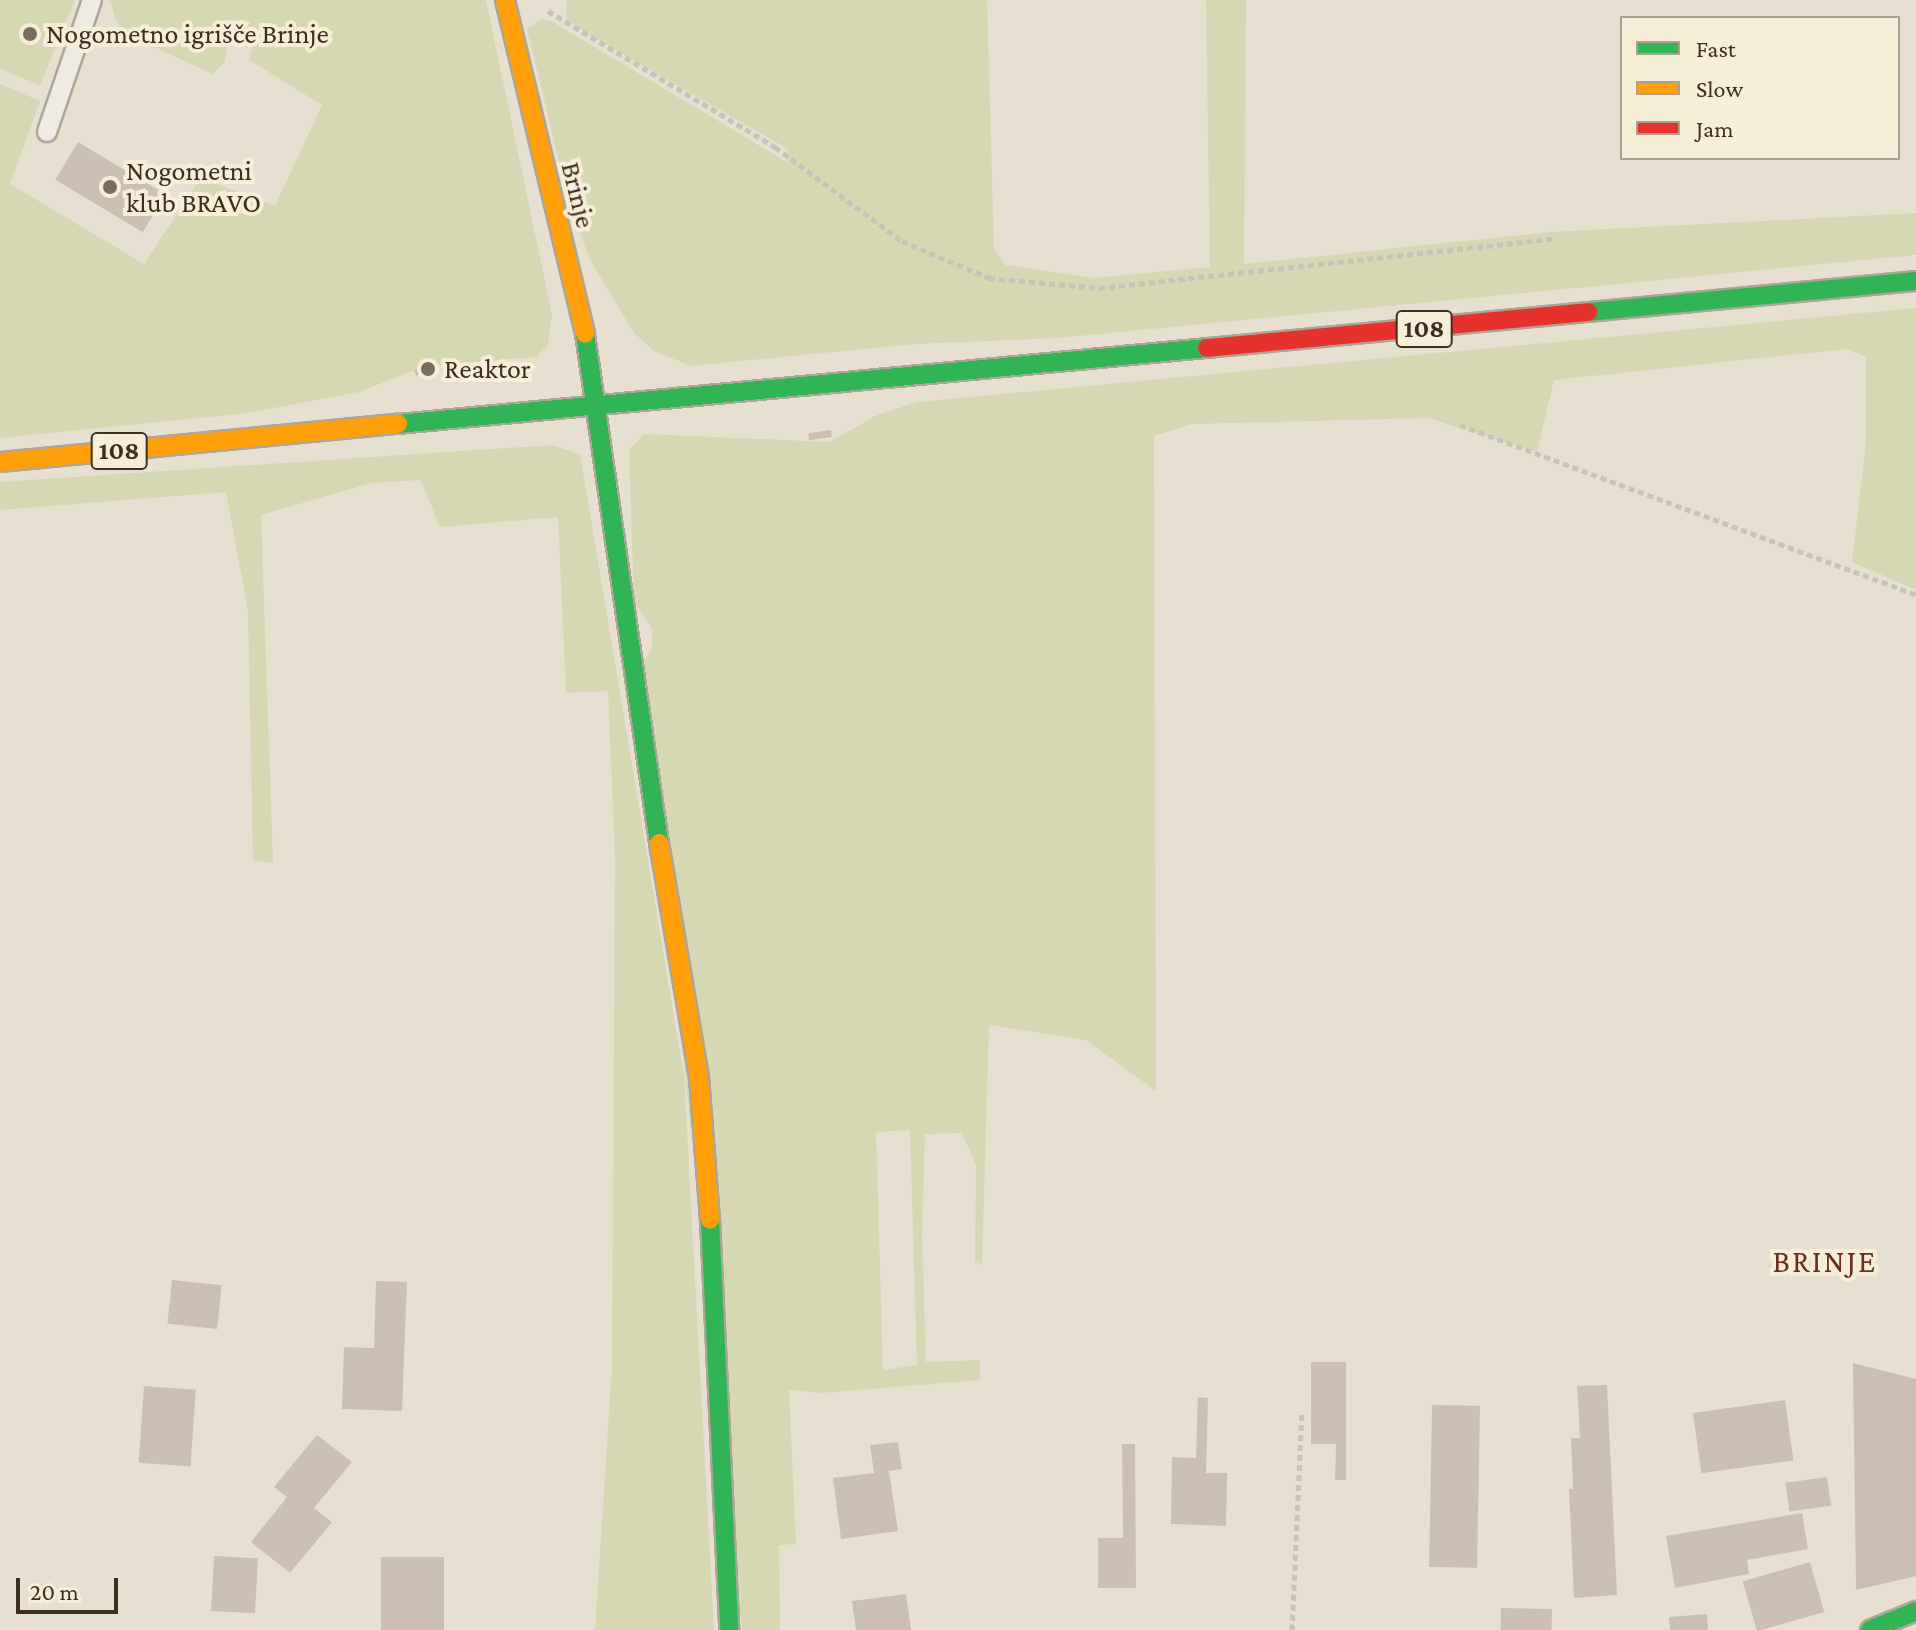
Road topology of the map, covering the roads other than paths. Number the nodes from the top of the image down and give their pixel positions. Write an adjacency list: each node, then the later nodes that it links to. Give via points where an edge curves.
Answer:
1 (92, 0): 3 (lane)
2 (505, 0): 5 (main road, Brinje)
3 (47, 132)
4 (1916, 281): 5 (main road, 108, via 787,391)
5 (596, 404): 6 (main road, 108); 8 (main road, Brinje, via 637,715 699,1077 712,1239)
6 (0, 462)
7 (1916, 1611): 9 (main road)
8 (729, 1630)
9 (1870, 1630)

